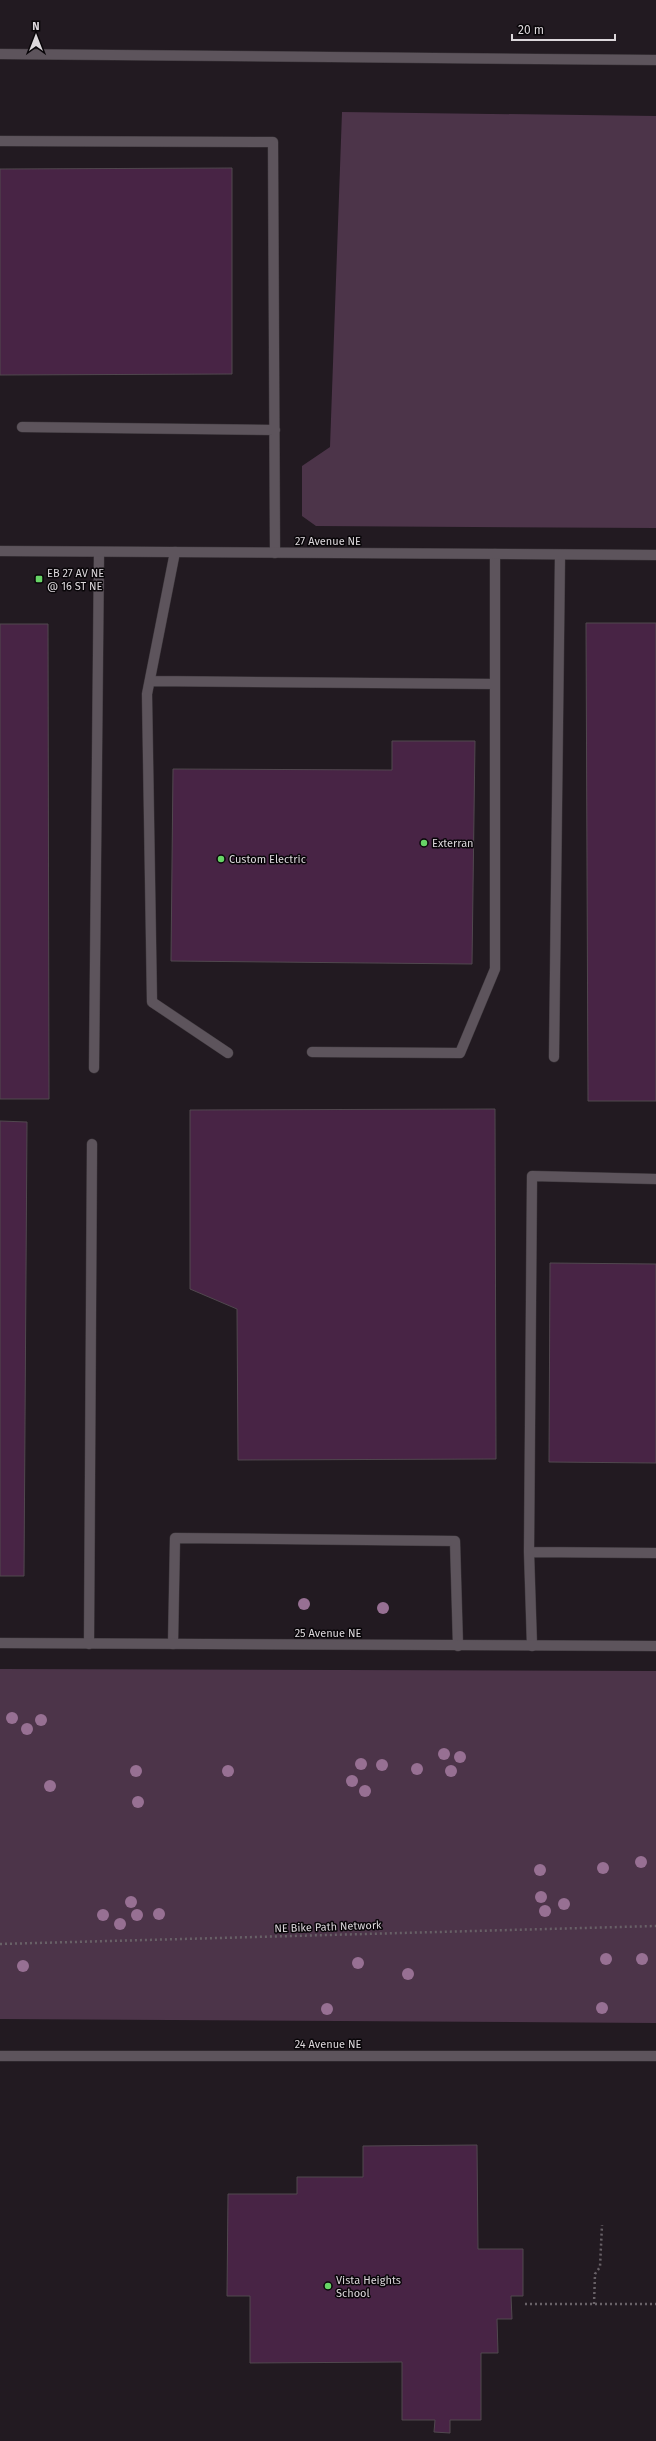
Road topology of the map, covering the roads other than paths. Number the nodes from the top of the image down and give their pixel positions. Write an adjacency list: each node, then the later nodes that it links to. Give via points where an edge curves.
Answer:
1 (0, 54): 2 (street)
2 (656, 60)
3 (0, 141): 5 (street, via 272,142)
4 (22, 427): 5 (street)
5 (275, 430): 9 (street)
6 (0, 551): 7 (street, 27 Avenue NE)
7 (99, 552): 8 (street, 27 Avenue NE); 18 (street)
8 (175, 552): 9 (street, 27 Avenue NE); 13 (street)
9 (275, 553): 10 (street, 27 Avenue NE)
10 (495, 554): 11 (street, 27 Avenue NE); 14 (street)
11 (560, 555): 12 (street, 27 Avenue NE); 17 (street)
12 (656, 555)
13 (150, 681): 14 (street); 16 (street, via 147,694 152,1002)
14 (495, 684): 15 (street, via 495,969 460,1053)
15 (312, 1052)
16 (228, 1053)
17 (554, 1057)
18 (94, 1068)
19 (92, 1144): 24 (street)
20 (656, 1179): 21 (street, via 532,1176)
21 (529, 1552): 22 (street); 27 (street)
22 (656, 1553)
23 (0, 1643): 24 (street, 25 Avenue NE)
24 (89, 1644): 25 (street, 25 Avenue NE)
25 (173, 1644): 26 (street, 25 Avenue NE); 26 (street, via 175,1538 456,1540)
26 (458, 1646): 27 (street, 25 Avenue NE)
27 (532, 1646): 28 (street, 25 Avenue NE)
28 (656, 1646)
29 (0, 2056): 30 (street, 24 Avenue NE)
30 (656, 2056)

